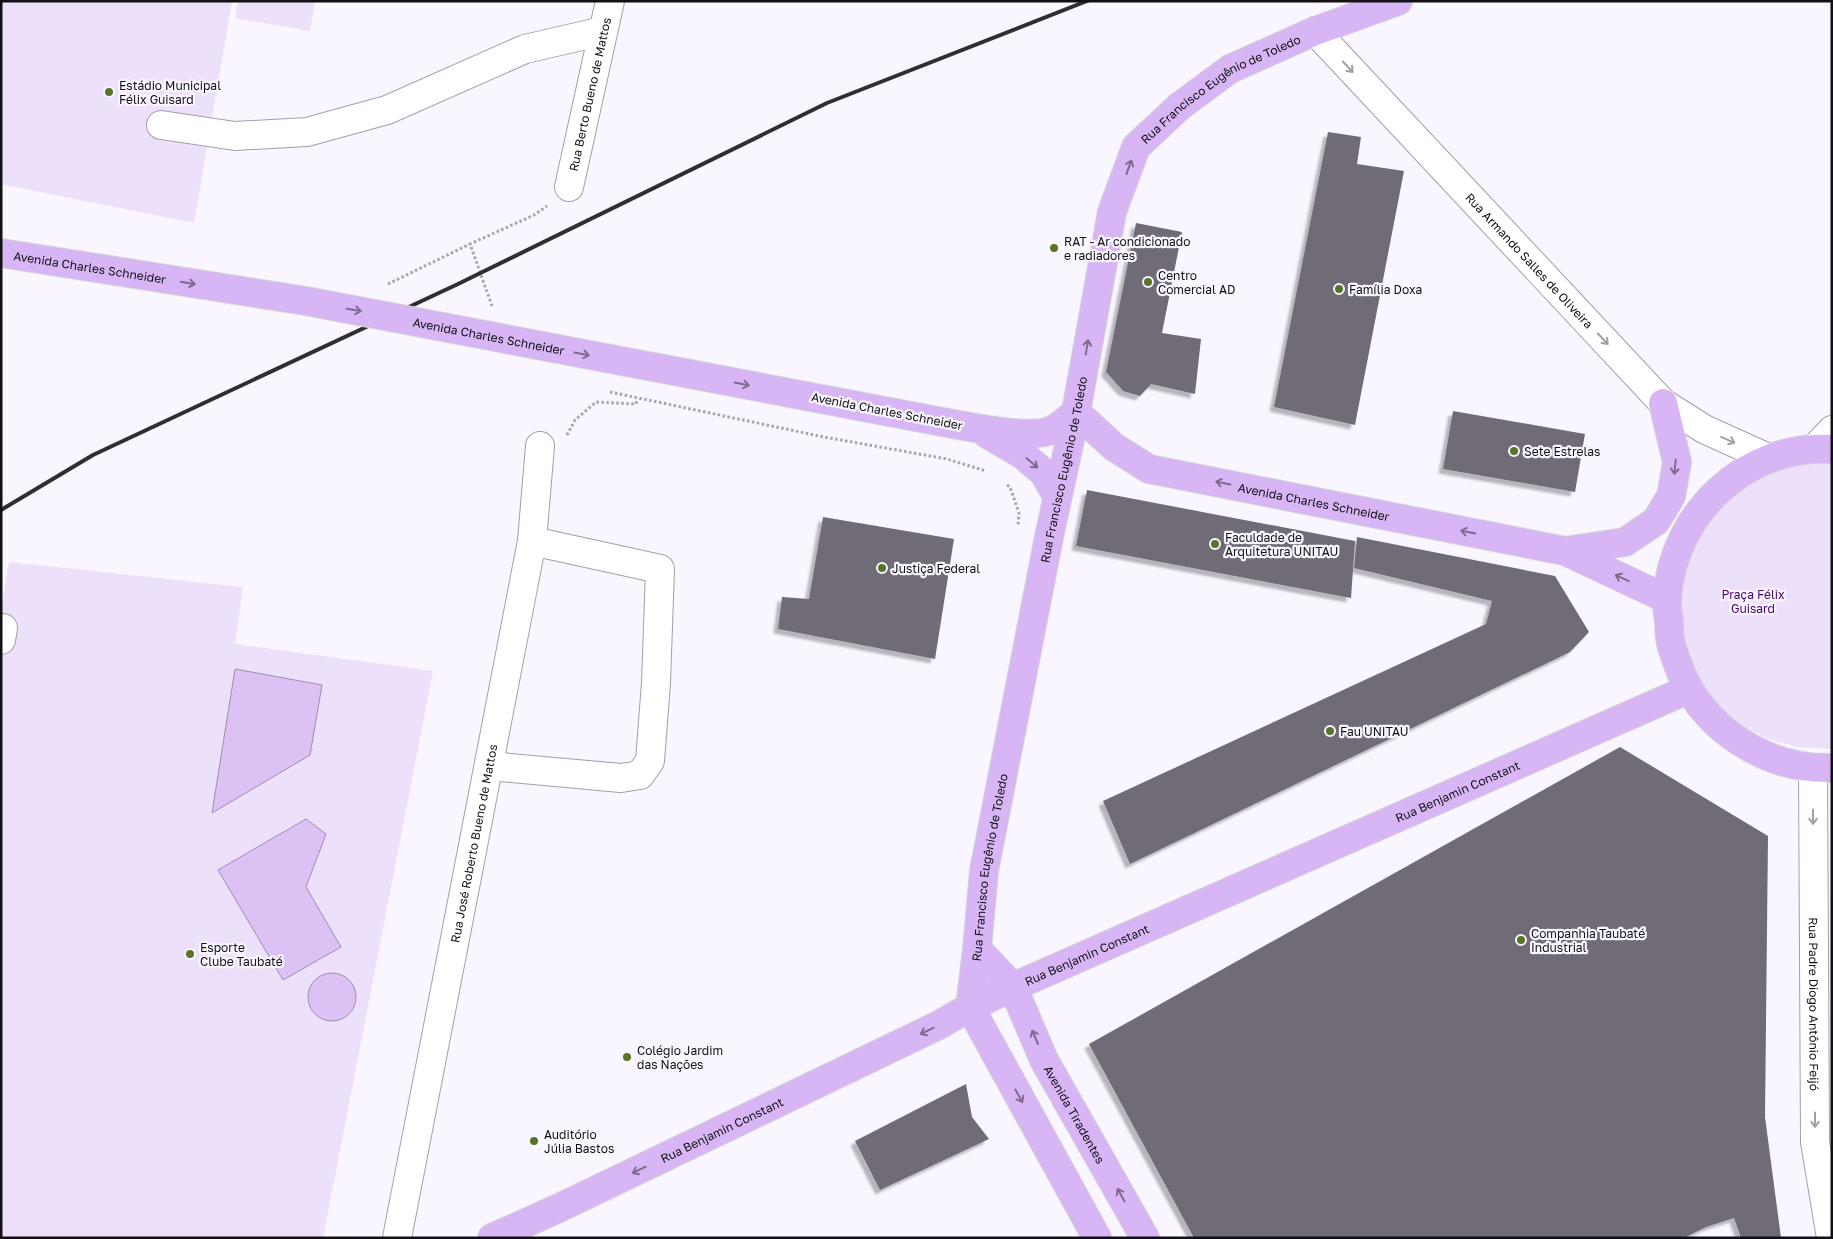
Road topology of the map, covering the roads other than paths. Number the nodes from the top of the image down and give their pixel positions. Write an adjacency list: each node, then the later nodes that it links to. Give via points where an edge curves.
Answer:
1 (610, 1): 3 (street, Rua Berto Bueno de Mattos)
2 (1398, 1): 4 (main road, Rua Francisco Eugênio de Toledo)
3 (603, 31): 5 (street, via 525,48 387,110 306,132 235,136); 6 (street, Rua Berto Bueno de Mattos)
4 (1315, 31): 8 (street, Rua Armando Salles de Oliveira, one-way to 8); 9 (main road, Rua Francisco Eugênio de Toledo, one-way to 4, via 1112,212 1136,147 1180,106 1230,68)
5 (161, 125)
6 (568, 187)
7 (1, 253): 10 (main road, Avenida Charles Schneider, one-way to 10, bridge, via 389,316)
8 (1663, 403): 13 (street, Rua Armando Salles de Oliveira, one-way to 13, via 1704,429); 16 (main road, one-way to 16, via 1676,462 1670,496 1656,521 1625,542)
9 (1076, 412): 10 (main road, Avenida Charles Schneider, via 1053,430 1035,434); 14 (main road, Rua Francisco Eugênio de Toledo); 16 (main road, Avenida Charles Schneider, one-way to 9, via 1148,469 1114,447)
10 (965, 426): 14 (main road, Avenida Charles Schneider, one-way to 14, via 1023,455 1044,474)
11 (1826, 442): 13 (main road)
12 (540, 446): 15 (street, Rua José Roberto Bueno de Mattos)
13 (1768, 458): 17 (main road, via 1728,480 1697,513 1676,554)
14 (1057, 496): 21 (main road, Rua Francisco Eugênio de Toledo, via 984,871)
15 (532, 541): 19 (street, Rua José Roberto Bueno de Mattos); 19 (street, via 660,570 650,761 640,775 622,778)
16 (1565, 551): 17 (main road, Avenida Charles Schneider, one-way to 16)
17 (1667, 599): 18 (main road, via 1671,646)
18 (1689, 689): 20 (main road, via 1712,719 1741,743 1775,759); 22 (main road, Rua Benjamin Constant)
19 (489, 766): 24 (street, Rua José Roberto Bueno de Mattos)
20 (1822, 768): 28 (street, Rua Padre Diogo Antônio Feijó, one-way to 28, via 1815,1142)
21 (977, 949): 22 (main road); 23 (main road, Rua Francisco Eugênio de Toledo)
22 (1013, 987): 23 (main road, Rua Benjamin Constant); 27 (main road, Avenida Tiradentes, one-way to 22, via 1044,1060)
23 (970, 1007): 25 (main road, Rua Benjamin Constant, one-way to 25, via 939,1025); 26 (main road, one-way to 26)
24 (397, 1238)
25 (492, 1238)
26 (1096, 1238)
27 (1145, 1238)
28 (1830, 1238)

